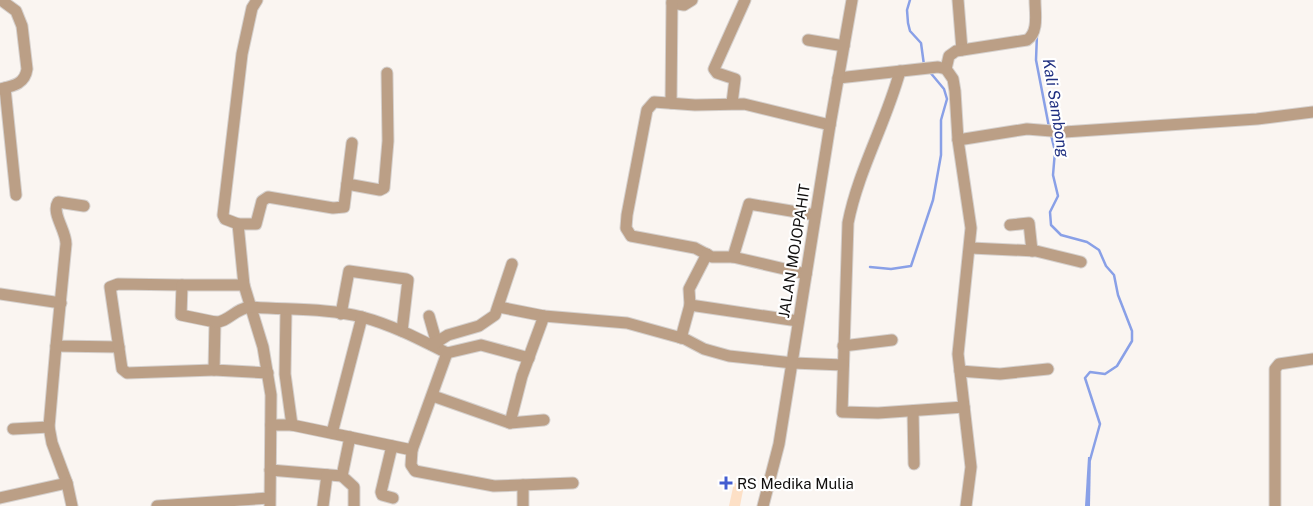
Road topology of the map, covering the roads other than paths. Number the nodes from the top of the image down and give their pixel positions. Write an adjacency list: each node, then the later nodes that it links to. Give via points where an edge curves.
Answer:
1 (1, 0): 16 (street, via 16,11 22,26 27,69 19,84)
2 (257, 0): 27 (street, via 252,8 242,54 224,195 224,218)
3 (692, 0): 8 (street, via 684,5)
4 (744, 0): 18 (street, via 714,69 735,79)
5 (851, 0): 10 (street, JALAN MOJOPAHIT)
6 (958, 0): 11 (street)
7 (1035, 0): 11 (street, via 1035,26 1027,40)
8 (672, 2): 17 (street)
9 (808, 40): 10 (street)
10 (844, 46): 15 (street, JALAN MOJOPAHIT)
11 (962, 50): 12 (street, via 949,56)
12 (942, 68): 13 (street); 21 (street, via 953,79)
13 (900, 71): 15 (street); 55 (street, via 851,208 847,231)
14 (387, 73): 23 (street, via 388,141 384,188)
15 (838, 78): 20 (street, JALAN MOJOPAHIT)
16 (2, 88): 24 (street)
17 (671, 103): 18 (street); 31 (street, via 654,102 647,110 626,228 631,236 696,248)
18 (732, 103): 20 (street)
19 (1313, 112): 21 (street, via 1257,119 1058,132 1027,129)
20 (830, 125): 26 (street, JALAN MOJOPAHIT)
21 (958, 140): 29 (street, via 972,228)
22 (352, 143): 23 (street)
23 (347, 184): 27 (street, via 345,203 340,209 268,197 262,201 256,224)
24 (16, 195)
25 (84, 206): 39 (street, via 56,202 55,212 66,239)
26 (815, 215): 32 (street, via 749,204); 35 (street, JALAN MOJOPAHIT)
27 (238, 224): 37 (street)
28 (1010, 225): 30 (street, via 1029,223)
29 (971, 248): 30 (street); 64 (street, via 959,342)
30 (1032, 251): 33 (street)
31 (707, 254): 32 (street); 40 (street, via 689,289)
32 (733, 257): 35 (street)
33 (1081, 262)
34 (512, 264): 42 (street)
35 (806, 274): 48 (street, JALAN MOJOPAHIT)
36 (182, 285): 37 (street); 49 (street, via 181,315); 56 (street, via 111,286)
37 (244, 285): 41 (street)
38 (0, 294): 39 (street)
39 (61, 303): 54 (street)
40 (690, 305): 48 (street); 51 (street)
41 (251, 307): 43 (street); 49 (street, via 239,309 224,321); 65 (street)
42 (499, 307): 46 (street); 53 (street, via 488,321)
43 (286, 310): 44 (street); 72 (street, via 285,374)
44 (341, 314): 47 (street); 50 (street, via 349,271 406,278)
45 (430, 316): 53 (street)
46 (544, 316): 51 (street, via 611,320); 58 (street)
47 (362, 317): 50 (street); 75 (street)
48 (798, 321): 60 (street, JALAN MOJOPAHIT)
49 (215, 322): 63 (street)
50 (402, 331): 53 (street)
51 (681, 338): 60 (street, via 729,356)
52 (892, 340): 55 (street)
53 (436, 343): 57 (street)
54 (56, 346): 56 (street); 73 (street)
55 (843, 346): 61 (street)
56 (119, 347): 63 (street, via 125,372)
57 (447, 353): 58 (street, via 481,345); 66 (street)
58 (529, 358): 70 (street)
59 (1313, 359): 97 (street, via 1279,364 1275,369)
60 (793, 363): 61 (street); 95 (street, JALAN MOJOPAHIT, via 779,444)
61 (843, 365): 68 (street, via 842,412)
62 (1048, 369): 64 (street, via 1000,374)
63 (214, 370): 65 (street)
64 (960, 371): 67 (street)
65 (268, 373): 71 (street)
66 (432, 396): 70 (street); 78 (street)
67 (964, 407): 68 (street); 96 (street, via 971,467)
68 (913, 411): 79 (street)
69 (544, 420): 70 (street)
70 (510, 423)
71 (271, 425): 72 (street); 80 (street)
72 (292, 425): 75 (street)
73 (50, 427): 74 (street); 83 (street, via 52,444)
74 (13, 429)
75 (332, 433): 76 (street)
76 (350, 437): 77 (street); 82 (street)
77 (392, 446): 78 (street); 87 (street, via 381,492)
78 (412, 450): 85 (street, via 411,465 415,471 486,486)
79 (914, 464)
80 (270, 470): 81 (street); 88 (street)
81 (327, 475): 82 (street); 92 (street)
82 (342, 476): 93 (street, via 354,487)
83 (67, 483): 86 (street); 90 (street)
84 (573, 483): 85 (street)
85 (523, 486): 94 (street)
86 (0, 498)
87 (393, 498)
88 (269, 502): 89 (street)
89 (251, 503): 91 (street)
90 (72, 506)
91 (157, 506)
92 (323, 506)
93 (354, 506)
94 (523, 506)
95 (763, 506)
96 (966, 506)
97 (1275, 506)

